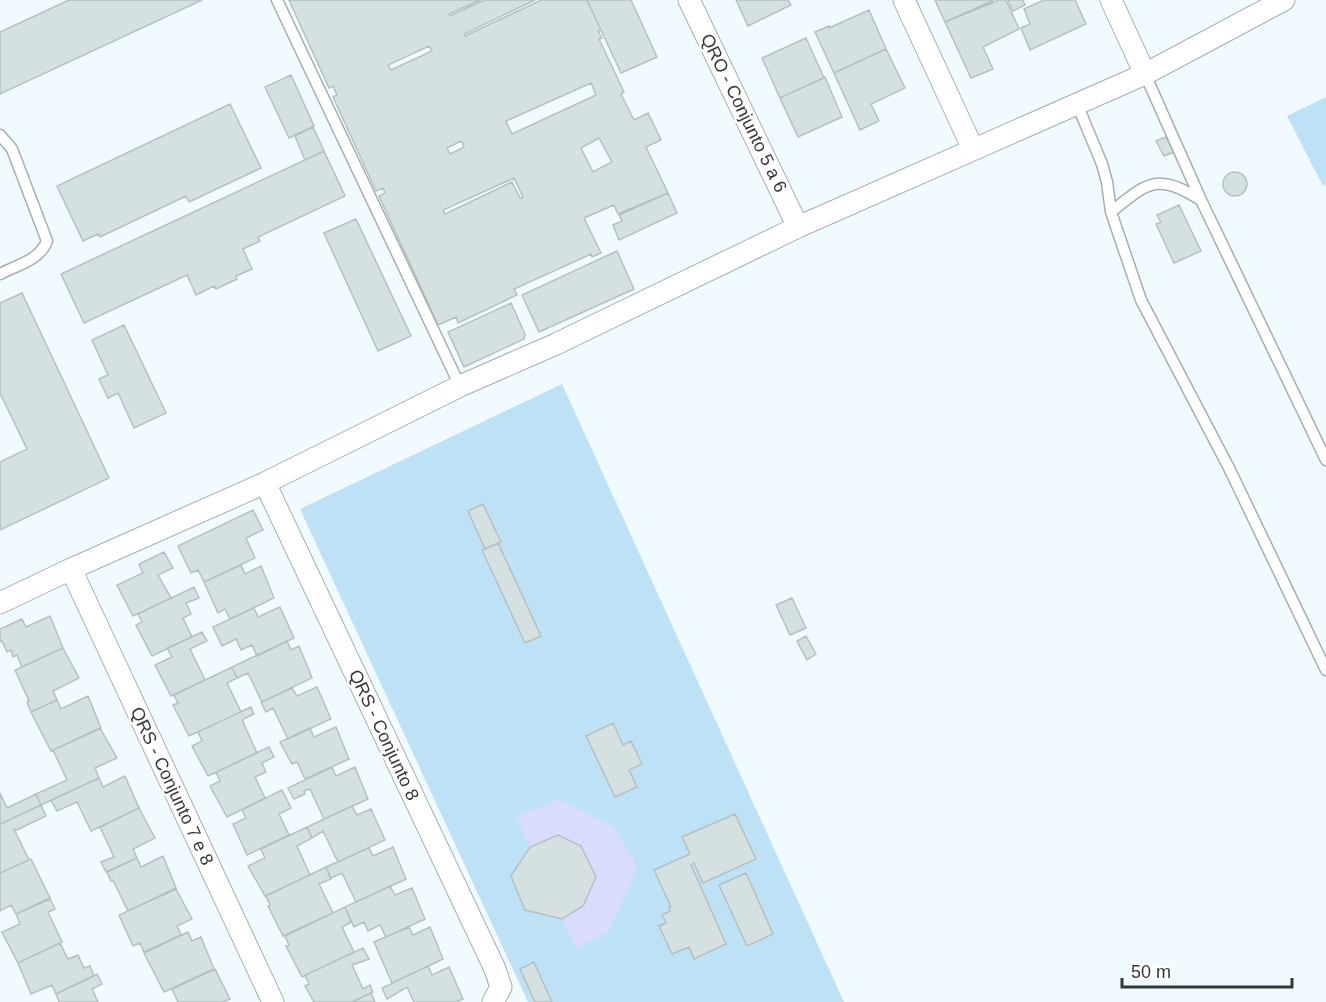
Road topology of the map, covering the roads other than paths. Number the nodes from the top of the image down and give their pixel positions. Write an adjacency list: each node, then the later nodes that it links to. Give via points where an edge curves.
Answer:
1 (277, 0): 14 (lane)
2 (689, 0): 12 (street, QRO - Conjunto 5 a 6)
3 (904, 0): 9 (street)
4 (1111, 0): 6 (street)
5 (1284, 0): 6 (street)
6 (1145, 74): 7 (street); 10 (lane)
7 (1077, 104): 9 (street); 11 (lane, via 1102,164)
8 (0, 135): 13 (lane, via 12,149 47,241 38,256)
9 (973, 149): 12 (street)
10 (1201, 200): 11 (lane, via 1178,186 1160,183 1145,186); 15 (lane)
11 (1111, 212): 19 (lane, via 1141,300 1229,468)
12 (798, 227): 14 (street, via 556,345)
13 (0, 274)
14 (460, 386): 16 (street)
15 (1326, 460)
16 (265, 483): 17 (street); 20 (street, QRS - Conjunto 8, via 495,969)
17 (71, 569): 18 (street); 21 (street, QRS - Conjunto 7 e 8)
18 (0, 603)
19 (1326, 670)
20 (497, 995)
21 (273, 1002)

